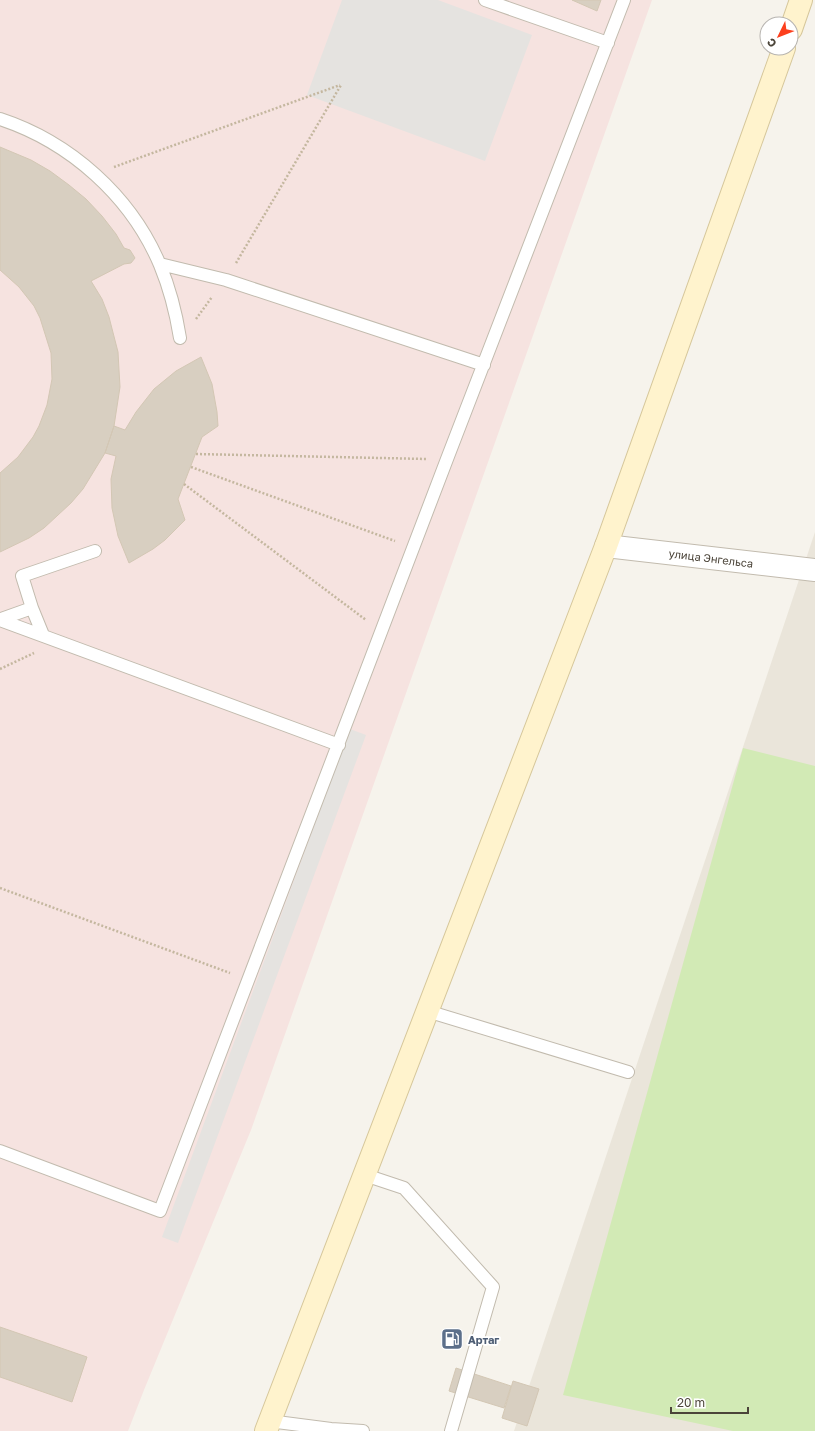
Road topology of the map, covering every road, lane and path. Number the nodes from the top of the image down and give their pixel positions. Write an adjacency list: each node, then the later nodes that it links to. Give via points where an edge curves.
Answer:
1 (484, 0): 5 (lane)
2 (624, 0): 5 (lane)
3 (802, 0): 4 (main road)
4 (796, 16)
5 (608, 43): 12 (lane)
6 (781, 56): 17 (main road)
7 (0, 119): 8 (lane, via 38,135)
8 (94, 174): 9 (lane, via 135,219); 10 (path, via 341,85)
9 (160, 264): 10 (lane); 11 (lane, via 174,307)
10 (226, 280): 11 (path); 12 (lane)
11 (180, 338)
12 (484, 365): 14 (lane)
13 (196, 454): 14 (path)
14 (447, 459): 18 (lane)
15 (191, 467): 18 (path)
16 (184, 484): 23 (path)
17 (606, 546): 20 (street, улица Энгельса); 30 (main road)
18 (414, 548): 23 (lane)
19 (95, 550): 21 (lane, via 22,576)
20 (815, 570)
21 (32, 608): 22 (lane); 24 (lane)
22 (0, 619): 24 (lane)
23 (382, 632): 27 (lane)
24 (43, 635): 25 (lane)
25 (60, 641): 26 (path); 27 (lane)
26 (0, 669)
27 (339, 745): 29 (lane)
28 (0, 888): 29 (path)
29 (249, 980): 32 (lane, via 160,1211)
30 (427, 1011): 31 (lane); 33 (main road)
31 (628, 1072)
32 (0, 1151)
33 (364, 1175): 34 (main road); 36 (lane, via 404,1188 493,1287)
34 (268, 1426): 35 (lane)
35 (363, 1431)
36 (451, 1431)

